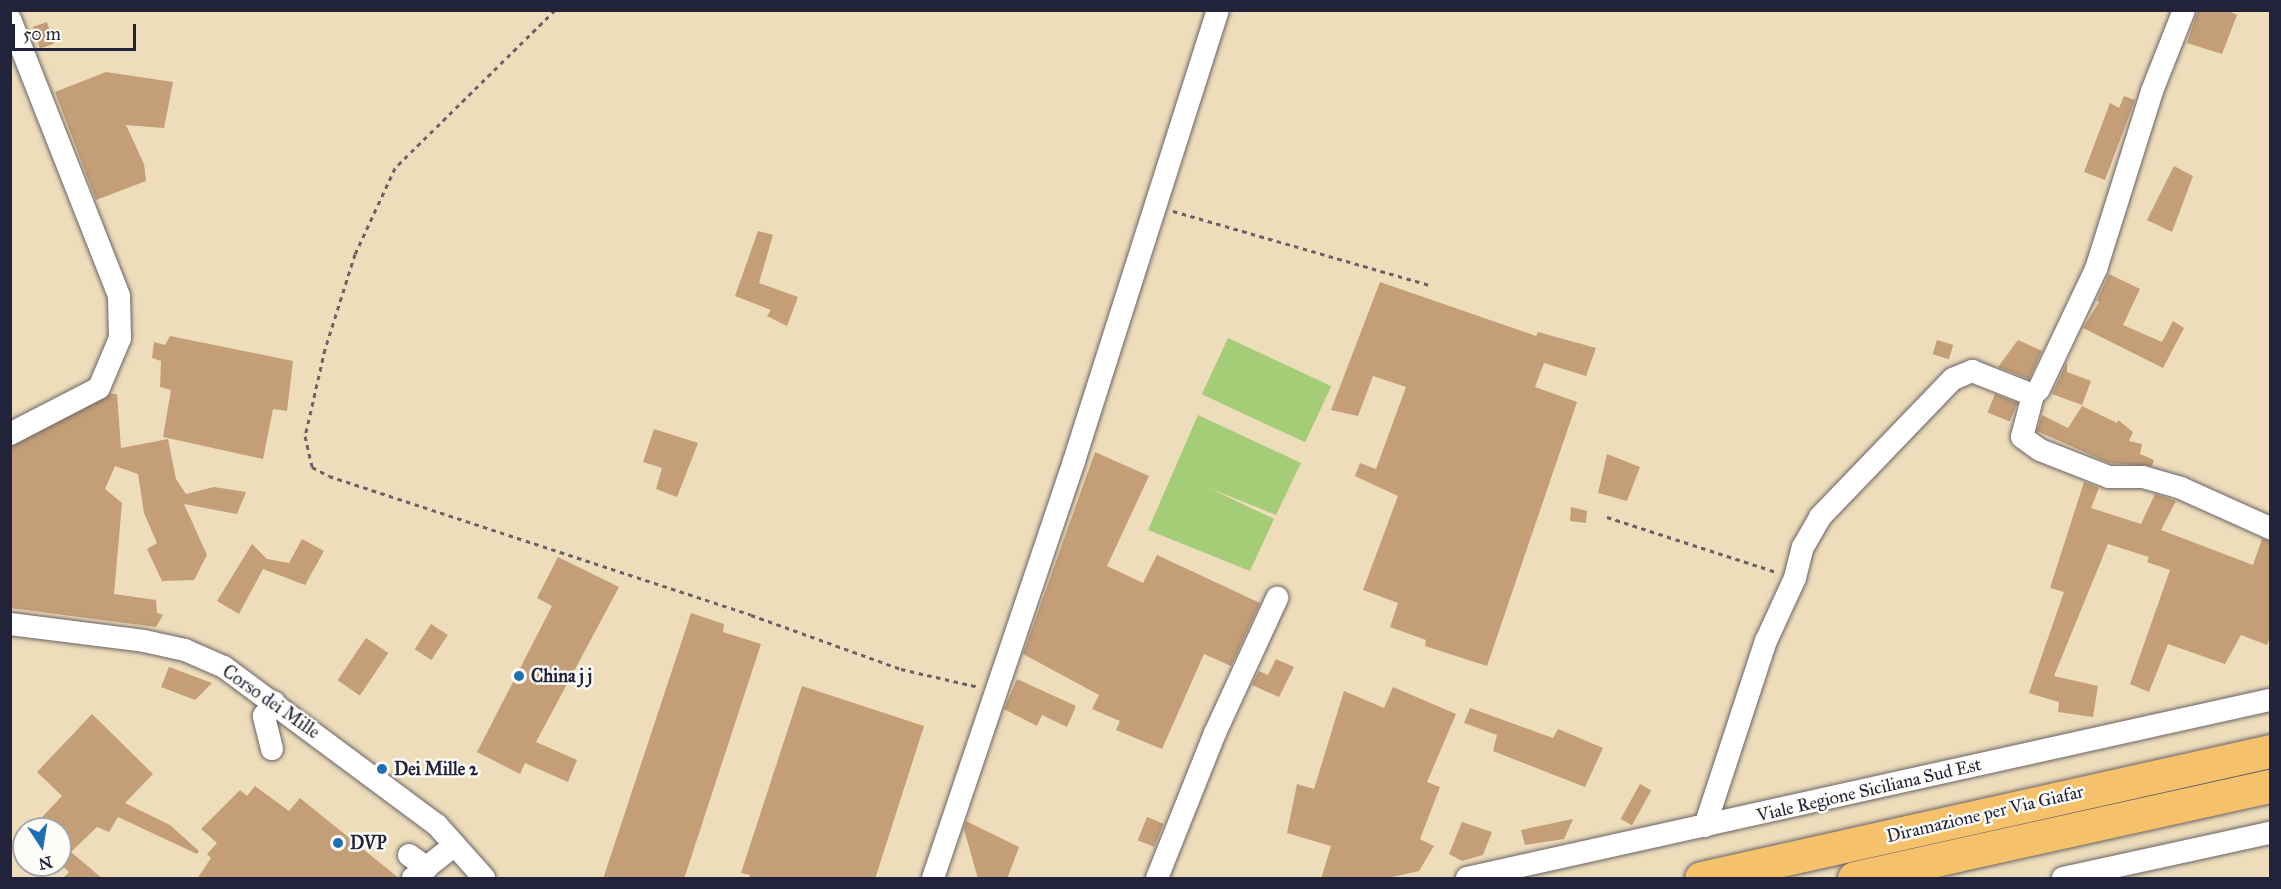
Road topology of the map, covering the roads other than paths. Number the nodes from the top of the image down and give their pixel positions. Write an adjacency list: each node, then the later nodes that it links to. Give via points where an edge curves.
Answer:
1 (1218, 10): 19 (street)
2 (2184, 10): 4 (street, via 2152,91 2096,269 2075,320)
3 (10, 19): 5 (street, via 119,296 120,338 99,388)
4 (2033, 395): 6 (street, via 2022,437 2040,450 2109,477 2143,477 2181,488); 14 (street, via 1972,371 1953,379 1820,517 1803,547 1795,578 1750,685)
5 (10, 434)
6 (2271, 528)
7 (1277, 598): 20 (street, via 1215,733)
8 (10, 624): 10 (street, Corso dei Mille, via 185,650 224,667)
9 (2271, 700): 14 (street, Viale Regione Siciliana Sud Est)
10 (274, 702): 11 (street, via 264,716); 16 (street, Corso dei Mille, via 437,825)
11 (272, 749)
12 (2271, 751): 22 (highway, Diramazione per Via Giafar)
13 (2271, 786): 23 (highway, Diramazione per Via Giafar)
14 (1705, 826): 21 (street, Viale Regione Siciliana Sud Est)
15 (2271, 833): 24 (street)
16 (455, 845): 17 (street); 18 (street, Corso dei Mille)
17 (416, 867)
18 (484, 879)
19 (933, 879)
20 (1157, 879)
21 (1467, 879)
22 (1701, 879)
23 (1854, 879)
24 (2063, 879)

